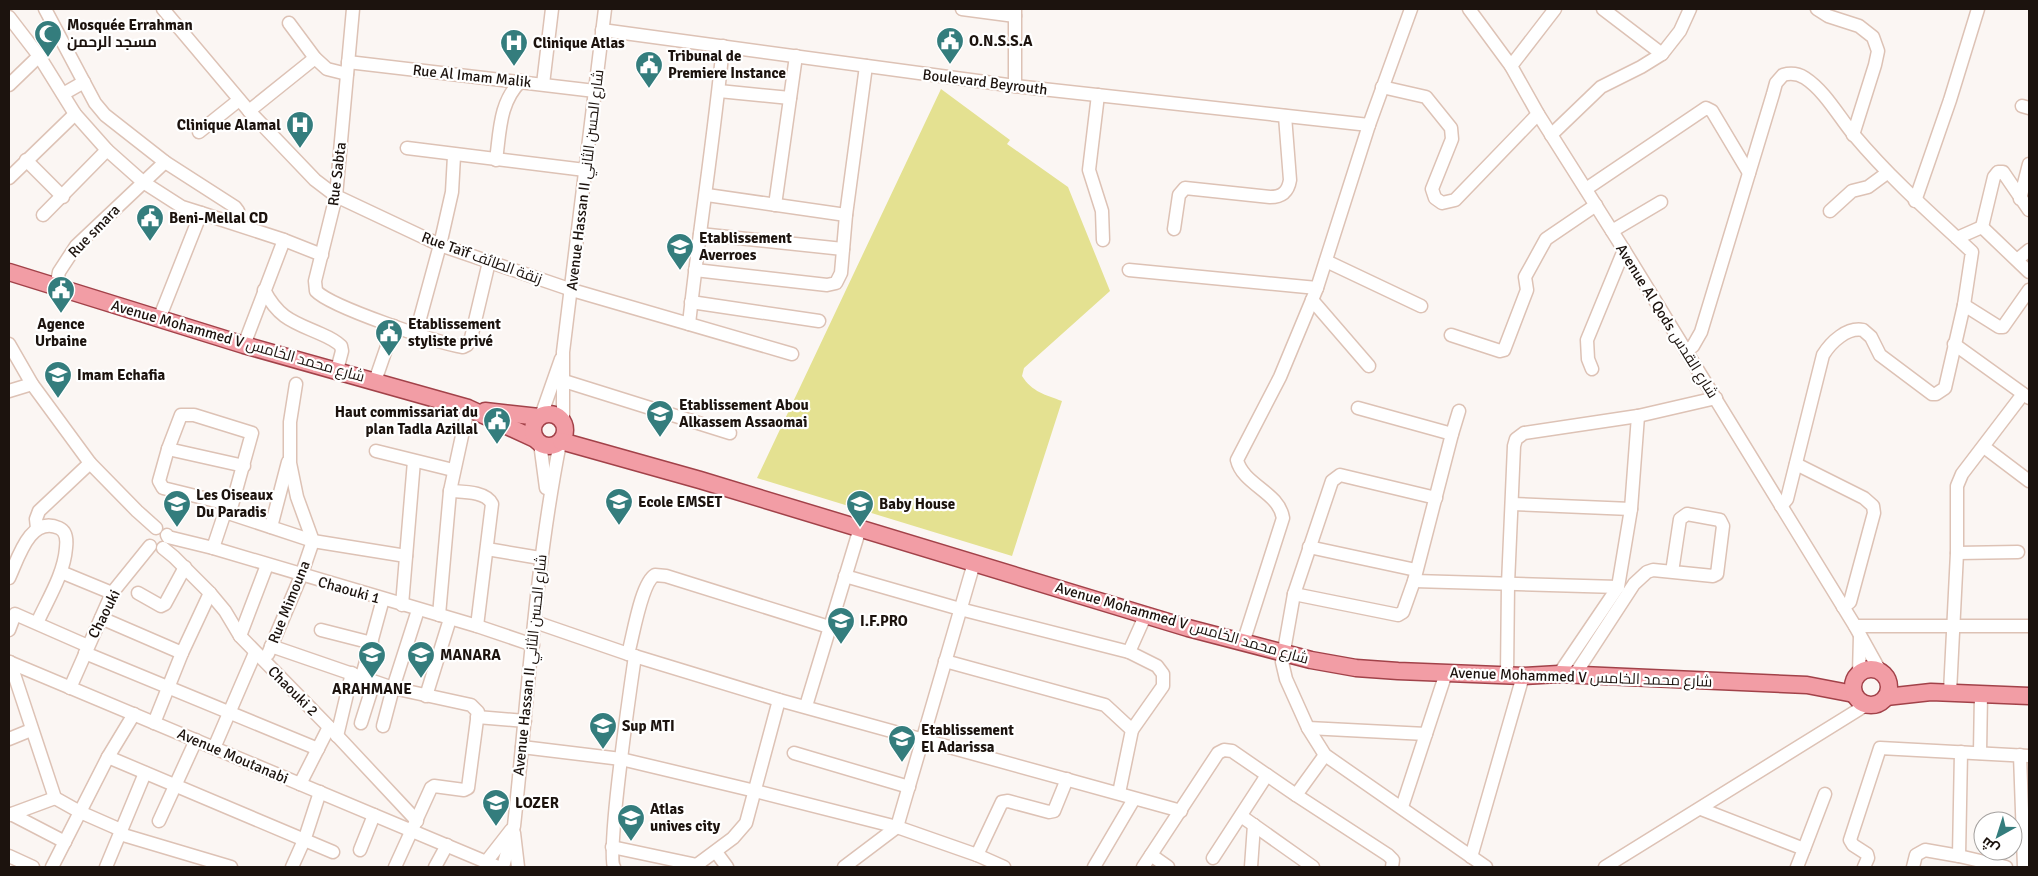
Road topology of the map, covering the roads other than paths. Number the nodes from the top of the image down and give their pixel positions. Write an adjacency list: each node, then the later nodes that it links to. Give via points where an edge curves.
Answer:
1 (45, 9): 27 (street)
2 (163, 9): 37 (street, Rue Taïf زنقة الطائف)
3 (353, 9): 25 (street, Rue Sabta)
4 (552, 9): 28 (street)
5 (605, 9): 17 (street, Avenue Hassan II شارع الحسن الثاني)
6 (962, 9): 14 (street)
7 (1410, 9): 31 (street)
8 (1469, 9): 24 (street, Avenue Al Qods شارع القدس)
9 (1555, 9): 24 (street)
10 (1603, 9): 19 (street)
11 (1690, 9): 19 (street, via 1680,30)
12 (1817, 9): 45 (street, via 1859,26 1873,37 1878,51)
13 (1978, 9): 63 (street)
14 (1015, 12): 30 (street)
15 (9, 17): 20 (street)
16 (288, 23): 22 (street, Rue Al Imam Malik)
17 (602, 30): 18 (street, Boulevard Beyrouth); 32 (street, Avenue Hassan II شارع الحسن الثاني)
18 (723, 46): 21 (street, Boulevard Beyrouth); 33 (street)
19 (1662, 54): 44 (street, via 1601,87)
20 (39, 56): 29 (street); 34 (street)
21 (796, 56): 23 (street, Boulevard Beyrouth); 36 (street)
22 (315, 58): 25 (street, Rue Al Imam Malik, via 327,69); 38 (street)
23 (866, 66): 30 (street, Boulevard Beyrouth); 71 (street)
24 (1511, 66): 40 (street, Avenue Al Qods شارع القدس)
25 (347, 68): 26 (street, Rue Al Imam Malik); 61 (street, Rue Sabta)
26 (521, 81): 28 (street, Rue Al Imam Malik); 50 (street, via 509,94 504,106)
27 (84, 82): 34 (street); 51 (street, via 105,115)
28 (543, 84): 32 (street, Rue Al Imam Malik)
29 (9, 85)
30 (1015, 86): 35 (street, Boulevard Beyrouth)
31 (1382, 87): 40 (street, via 1426,97 1451,128 1452,139 1432,189 1434,198 1442,203 1455,200); 42 (street)
32 (595, 91): 53 (street, Avenue Hassan II شارع الحسن الثاني)
33 (718, 91): 36 (street); 59 (street)
34 (63, 94): 39 (street)
35 (1098, 96): 41 (street, Boulevard Beyrouth); 79 (street, via 1089,170 1102,211)
36 (790, 98): 66 (street)
37 (239, 100): 38 (street, Rue Taïf زنقة الطائف); 43 (street)
38 (249, 111): 61 (street, Rue Taïf زنقة الطائف, via 316,180)
39 (75, 114): 47 (street); 49 (street)
40 (1538, 114): 44 (street, Avenue Al Qods شارع القدس)
41 (1286, 116): 42 (street, Boulevard Beyrouth); 74 (street, via 1290,180 1284,194 1270,197 1185,188 1179,195)
42 (1369, 126): 86 (street)
43 (198, 132)
44 (1551, 134): 58 (street, Avenue Al Qods شارع القدس)
45 (1853, 134): 54 (street, via 1817,88 1804,77 1783,75 1776,83); 55 (street)
46 (407, 148): 48 (street)
47 (108, 150): 57 (street); 60 (street)
48 (454, 156): 50 (street); 80 (street, via 452,192)
49 (26, 160): 56 (street); 60 (street)
50 (496, 160): 53 (street)
51 (166, 162): 57 (street, Rue smara); 72 (street, via 238,209)
52 (2029, 164): 62 (street)
53 (585, 170): 94 (street, Avenue Hassan II شارع الحسن الثاني)
54 (1749, 173): 58 (street, via 1712,111 1706,108); 109 (street, via 1699,338)
55 (1887, 173): 63 (street); 68 (street, via 1868,187 1852,191)
56 (9, 178)
57 (143, 182): 69 (street, via 182,207); 92 (street, Rue smara, via 76,246 59,272)
58 (1586, 190): 65 (street, Avenue Al Qods شارع القدس)
59 (706, 194): 66 (street); 76 (street)
60 (63, 196): 70 (street)
61 (336, 196): 80 (street, Rue Taïf زنقة الطائف); 84 (street, Rue Sabta)
62 (2020, 199): 67 (street); 73 (street, via 2003,172 1996,173)
63 (1916, 200): 77 (street)
64 (1661, 202): 75 (street)
65 (1596, 205): 75 (street, Avenue Al Qods شارع القدس); 105 (street, via 1546,239 1525,277 1527,290 1504,350)
66 (775, 206): 71 (street)
67 (2029, 210)
68 (1830, 211)
69 (201, 213): 72 (street); 100 (street)
70 (43, 215)
71 (846, 215): 81 (street)
72 (235, 223): 78 (street)
73 (1982, 227): 77 (street); 85 (street)
74 (1174, 229)
75 (1612, 231): 82 (street, Avenue Al Qods شارع القدس)
76 (700, 234): 81 (street); 88 (street)
77 (1957, 238): 98 (street, via 1972,252)
78 (284, 240): 84 (street); 93 (street)
79 (1103, 240)
80 (440, 245): 87 (street, Rue Taïf زنقة الطائف); 104 (street)
81 (843, 249): 88 (street, via 840,276 830,286)
82 (1624, 250): 109 (street, Avenue Al Qods شارع القدس); 113 (street, via 1587,340)
83 (2029, 250): 85 (street)
84 (322, 255): 103 (street, Rue Sabta, via 315,281 316,291 328,300)
85 (2017, 260): 91 (street)
86 (1326, 261): 96 (street); 99 (street)
87 (489, 262): 94 (street, Rue Taïf زنقة الطائف); 104 (street, via 471,338 466,345 458,346)
88 (695, 270): 97 (street)
89 (1129, 270): 96 (street)
90 (9, 272): 92 (main road, Avenue Mohammed V شارع محمد الخامس)
91 (2029, 272)
92 (56, 287): 100 (main road, Avenue Mohammed V شارع محمد الخامس)
93 (264, 290): 108 (street); 114 (street, via 282,316 342,346)
94 (572, 290): 102 (street, Rue Taïf زنقة الطائف); 110 (street, Avenue Hassan II شارع الحسن الثاني)
95 (2029, 290): 98 (street, via 2003,327 1999,328)
96 (1314, 294): 112 (street); 194 (street, via 1280,377 1237,460 1241,470 1279,506 1283,518)
97 (692, 302): 101 (street); 102 (street)
98 (1964, 305): 107 (street)
99 (1421, 306)
100 (158, 319): 108 (main road, Avenue Mohammed V شارع محمد الخامس)
101 (819, 321)
102 (689, 324): 111 (street, Rue Taïf زنقة الطائف)
103 (394, 326): 104 (street); 115 (street)
104 (416, 333)
105 (1451, 335)
106 (9, 344): 117 (street)
107 (1954, 344): 120 (street); 137 (street, via 1945,388 1932,394 1880,354 1863,330 1851,331 1830,343 1823,355)
108 (244, 345): 114 (main road, Avenue Mohammed V شارع محمد الخامس)
109 (1686, 351): 121 (street, Avenue Al Qods شارع القدس)
110 (563, 352): 116 (street, Avenue Hassan II شارع الحسن الثاني); 126 (street, Avenue Hassan II شارع الحسن الثاني)
111 (792, 354)
112 (1369, 366)
113 (1592, 369)
114 (337, 370): 115 (main road, Avenue Mohammed V شارع محمد الخامس)
115 (375, 381): 122 (main road, Avenue Mohammed V شارع محمد الخامس)
116 (564, 381): 127 (street); 128 (street, Avenue Hassan II شارع الحسن الثاني)
117 (32, 384): 119 (street); 136 (street)
118 (296, 384): 134 (street, Rue Mimouna)
119 (9, 391)
120 (2026, 396): 131 (street)
121 (1716, 398): 125 (street); 145 (street, Avenue Al Qods شارع القدس)
122 (468, 408): 126 (main road); 130 (main road); 139 (street)
123 (1358, 408): 129 (street)
124 (1459, 411): 129 (street)
125 (1638, 416): 144 (street, via 1520,435 1514,446); 147 (street)
126 (540, 417): 128 (main road, via 556,415); 130 (main road, via 534,425)
127 (730, 432)
128 (562, 433): 130 (main road, via 548,446); 143 (street, Avenue Hassan II شارع الحسن الثاني); 150 (main road, Avenue Mohammed V شارع محمد الخامس, via 634,461)
129 (1452, 434): 142 (street)
130 (537, 441): 143 (street, Avenue Hassan II شارع الحسن الثاني)
131 (1984, 447): 140 (street); 157 (street, via 1962,474 1957,486)
132 (168, 449): 138 (street); 138 (street, Rue Mimouna, via 178,418 184,414 194,415 252,434); 146 (street, Rue Mimouna, via 159,481 163,488)
133 (376, 451): 135 (street)
134 (289, 458): 148 (street); 152 (street, Rue Mimouna)
135 (414, 461): 139 (street); 158 (street)
136 (90, 464): 149 (street, via 39,511); 151 (street)
137 (1796, 464): 145 (street, via 1787,499); 177 (street, via 1864,498 1873,506 1874,513 1850,602)
138 (244, 466): 146 (street)
139 (453, 470): 141 (street)
140 (2029, 481)
141 (450, 491): 155 (street, via 488,498 492,504); 181 (street)
142 (1436, 498): 153 (street, via 1340,475 1332,480); 165 (street)
143 (548, 504): 159 (street, Avenue Hassan II شارع الحسن الثاني)
144 (1512, 504): 147 (street); 169 (street)
145 (1781, 506): 177 (street, Avenue Al Qods شارع القدس)
146 (228, 509): 148 (street, Rue Mimouna); 154 (street)
147 (1631, 509): 170 (street)
148 (270, 527): 152 (street, Rue Mimouna)
149 (37, 528): 163 (street, via 61,528 66,534); 168 (street, via 29,536)
150 (860, 528): 160 (main road, Avenue Mohammed V شارع محمد الخامس); 167 (street)
151 (159, 538): 154 (street, Chaouki 1, via 168,537); 162 (street, Chaouki 2); 171 (street, Chaouki)
152 (312, 541): 158 (street, Rue Mimouna); 166 (street, Rue Mimouna)
153 (1309, 547): 165 (street); 174 (street)
154 (213, 548): 161 (street, Chaouki 1)
155 (486, 549): 159 (street); 185 (street)
156 (2018, 552): 157 (street)
157 (1957, 553): 186 (street)
158 (406, 556): 176 (street)
159 (540, 558): 183 (street, Avenue Hassan II شارع الحسن الثاني)
160 (974, 563): 178 (street); 180 (main road, Avenue Mohammed V شارع محمد الخامس)
161 (267, 565): 166 (street, Chaouki 1); 192 (street)
162 (185, 567): 172 (street, via 165,604 161,606); 173 (street, Chaouki 2)
163 (61, 572): 171 (street); 184 (street)
164 (1672, 572): 164 (street, via 1717,574 1723,526 1720,520 1682,515); 208 (street, via 1653,570 1638,579)
165 (1415, 575): 169 (street); 174 (street, via 1405,610 1398,615)
166 (301, 576): 175 (street, Chaouki 1); 196 (street, Rue Mimouna)
167 (845, 576): 178 (street); 188 (street)
168 (9, 578)
169 (1508, 584): 170 (street); 207 (street)
170 (1618, 587): 208 (street)
171 (112, 593): 182 (street, Chaouki)
172 (138, 593)
173 (210, 593): 192 (street, Chaouki 2); 198 (street)
174 (1294, 594): 201 (street)
175 (383, 599): 176 (street, Chaouki 1); 193 (street)
176 (402, 605): 179 (street, Chaouki 1)
177 (1843, 607): 191 (street, Avenue Al Qods شارع القدس)
178 (960, 609): 199 (street); 203 (street)
179 (418, 610): 181 (street, Chaouki 1); 215 (street)
180 (1146, 614): 194 (main road, Avenue Mohammed V شارع محمد الخامس); 199 (street)
181 (444, 617): 185 (street, Chaouki 1); 218 (street)
182 (101, 618): 197 (street, Chaouki); 198 (street)
183 (535, 622): 195 (street, Avenue Hassan II شارع الحسن الثاني); 202 (street)
184 (37, 623): 189 (street, via 15,614); 197 (street)
185 (477, 626): 195 (street, Chaouki 1)
186 (1953, 626): 187 (street); 191 (street); 216 (street)
187 (2029, 626)
188 (829, 627): 202 (street, via 656,575 645,591); 222 (street)
189 (9, 630)
190 (321, 630): 193 (street)
191 (1858, 631): 209 (street); 211 (street, Avenue Al Qods شارع القدس)
192 (240, 636): 200 (street, Chaouki 2)
193 (372, 643): 210 (street)
194 (1244, 643): 201 (main road, Avenue Mohammed V شارع محمد الخامس)
195 (533, 645): 226 (street, Avenue Hassan II شارع الحسن الثاني)
196 (271, 646): 205 (street, Rue Mimouna); 210 (street)
197 (87, 649): 213 (street, Chaouki); 214 (street)
198 (182, 652): 214 (street)
199 (1129, 652): 232 (street, via 1157,666 1163,674 1163,686)
200 (256, 653): 205 (street, Chaouki 2); 223 (street)
201 (1282, 654): 206 (main road, Avenue Mohammed V شارع محمد الخامس, via 1356,668); 230 (street, via 1286,679)
202 (631, 655): 221 (street); 247 (street)
203 (945, 661): 232 (street, via 1105,705); 236 (street)
204 (9, 662): 213 (street, Avenue Moutanabi); 231 (street)
205 (265, 663): 233 (street, Chaouki 2)
206 (1446, 673): 207 (main road, Avenue Mohammed V شارع محمد الخامس); 234 (street)
207 (1515, 675): 208 (main road, Avenue Mohammed V شارع محمد الخامس); 287 (street)
208 (1566, 675): 212 (main road, Avenue Mohammed V شارع محمد الخامس)
209 (1857, 675): 211 (main road, via 1869,669); 212 (main road, Avenue Mohammed V شارع محمد الخامس); 220 (main road, via 1852,688)
210 (363, 677): 215 (street); 228 (street); 233 (street)
211 (1885, 683): 216 (main road, via 1931,692); 220 (main road, via 1877,704)
212 (1807, 686): 220 (main road, Avenue Mohammed V شارع محمد الخامس)
213 (70, 688): 224 (street, Avenue Moutanabi)
214 (167, 688): 223 (street); 227 (street)
215 (393, 688): 218 (street); 229 (street)
216 (1950, 692): 217 (main road)
217 (1981, 694): 219 (main road); 243 (street)
218 (426, 696): 225 (street, via 471,705 478,712)
219 (2029, 696)
220 (1859, 699): 263 (street, via 1834,725)
221 (779, 700): 222 (street); 254 (street)
222 (806, 706): 236 (street)
223 (231, 712): 239 (street); 240 (street)
224 (134, 714): 227 (street, Avenue Moutanabi); 246 (street)
225 (477, 717): 226 (street); 271 (street, via 468,788 431,788)
226 (525, 721): 238 (street, Avenue Hassan II شارع الحسن الثاني)
227 (154, 723): 237 (street, Avenue Moutanabi)
228 (361, 723)
229 (383, 726)
230 (1308, 728): 234 (street); 244 (street)
231 (31, 730): 235 (street); 259 (street)
232 (1132, 730): 256 (street)
233 (333, 732): 240 (street); 271 (street, Chaouki 2)
234 (1426, 734): 262 (street)
235 (9, 738)
236 (922, 739): 250 (street); 253 (street)
237 (196, 740): 239 (street, Avenue Moutanabi); 252 (street)
238 (522, 747): 247 (street); 272 (street, Avenue Hassan II شارع الحسن الثاني)
239 (214, 748): 251 (street, Avenue Moutanabi)
240 (318, 749): 251 (street)
241 (1961, 752): 243 (street); 286 (street); 318 (street, via 1880,748 1850,840 1853,846 1867,854)
242 (794, 753): 253 (street)
243 (1980, 753): 245 (street)
244 (1325, 755): 258 (street); 262 (street)
245 (2024, 756): 261 (street)
246 (108, 757): 248 (street); 265 (street)
247 (621, 759): 254 (street); 278 (street)
248 (145, 773): 252 (street); 274 (street)
249 (1267, 775): 258 (street); 264 (street, via 1232,750 1224,750 1218,753); 268 (street)
250 (1067, 779): 256 (street); 284 (street, via 1054,811 1002,802)
251 (300, 784): 255 (street, Avenue Moutanabi)
252 (175, 785): 269 (street); 275 (street)
253 (909, 787): 273 (street)
254 (754, 791): 273 (street); 283 (street, via 743,827)
255 (320, 792): 267 (street, Avenue Moutanabi); 275 (street)
256 (1119, 793): 260 (street)
257 (1825, 794): 279 (street)
258 (1296, 795): 314 (street, via 1388,855 1393,860)
259 (55, 798): 265 (street); 266 (street)
260 (1134, 799): 264 (street); 309 (street)
261 (2025, 805): 281 (street)
262 (1402, 808): 287 (street)
263 (1701, 809): 279 (street); 293 (street)
264 (1181, 811): 285 (street)
265 (80, 812): 274 (street); 276 (street)
266 (10, 815): 276 (street)
267 (374, 815): 271 (street, Avenue Moutanabi); 280 (street)
268 (1240, 816): 270 (street); 288 (street)
269 (159, 821)
270 (1254, 825): 312 (street); 313 (street)
271 (415, 826): 277 (street, Avenue Moutanabi); 302 (street)
272 (514, 826): 291 (street); 305 (street); 306 (street)
273 (897, 827): 284 (street); 296 (street)
274 (120, 832): 290 (street); 299 (street)
275 (304, 838): 282 (street); 301 (street)
276 (64, 842): 298 (street)
277 (452, 847): 291 (street, Avenue Moutanabi); 303 (street)
278 (612, 847): 294 (street); 295 (street)
279 (1804, 849): 317 (street)
280 (360, 850)
281 (2027, 851): 321 (street)
282 (334, 852)
283 (716, 852): 295 (street); 307 (street)
284 (977, 855): 292 (street)
285 (1151, 855): 310 (street); 311 (street)
286 (1959, 856): 319 (street, via 1925,850 1916,855); 320 (street)
287 (1471, 857): 315 (street)
288 (1213, 858)
289 (10, 859): 297 (street)
290 (193, 862): 300 (street)
291 (480, 864): 304 (street, Avenue Moutanabi)
292 (990, 864): 308 (street)
293 (1609, 864): 316 (street)
294 (611, 866)
295 (696, 866)
296 (847, 866)
297 (33, 867)
298 (52, 867)
299 (106, 867)
300 (231, 867)
301 (292, 867)
302 (396, 867)
303 (435, 867)
304 (498, 867)
305 (503, 867)
306 (518, 867)
307 (727, 867)
308 (1004, 867)
309 (1094, 867)
310 (1143, 867)
311 (1168, 867)
312 (1251, 867)
313 (1313, 867)
314 (1392, 867)
315 (1486, 867)
316 (1626, 867)
317 (1797, 867)
318 (1864, 867)
319 (1913, 867)
320 (2006, 867)
321 (2024, 867)

